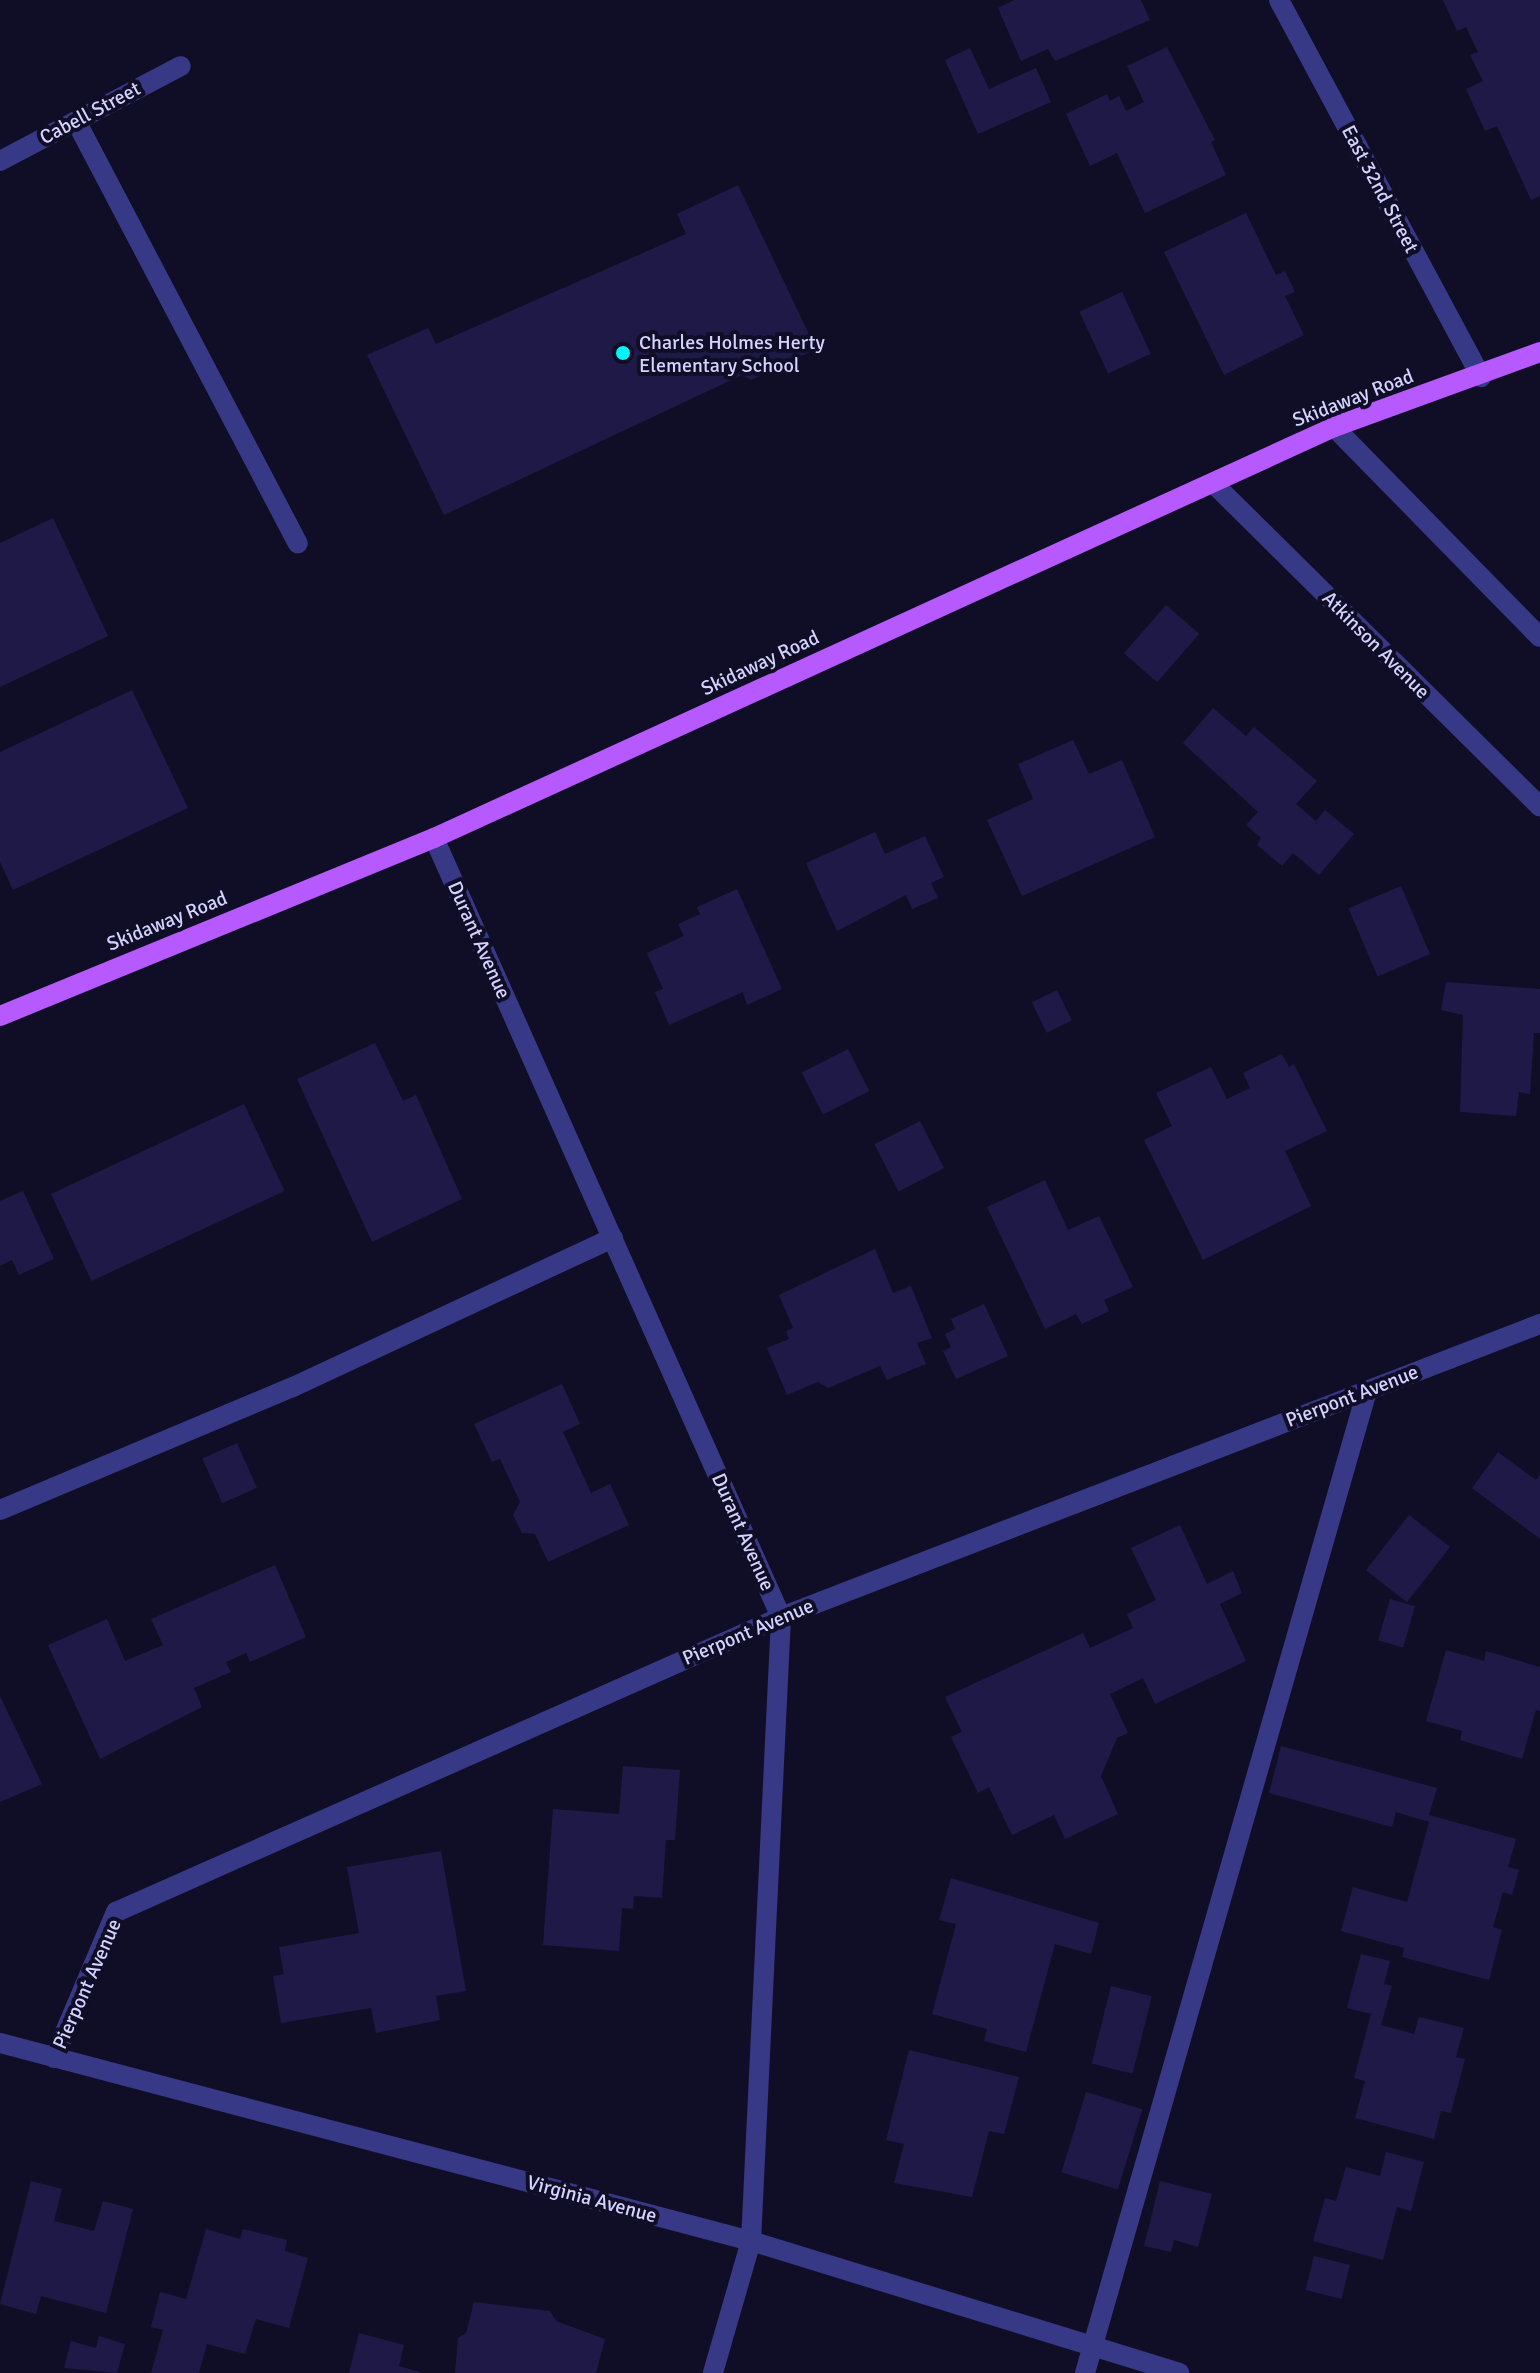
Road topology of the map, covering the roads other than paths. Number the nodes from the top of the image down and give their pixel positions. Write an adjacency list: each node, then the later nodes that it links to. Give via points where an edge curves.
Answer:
1 (1279, 0): 6 (street, East 32nd Street)
2 (181, 66): 3 (street, Cabell Street)
3 (76, 121): 4 (street, Cabell Street); 9 (street)
4 (0, 161)
5 (1540, 352): 6 (main road, Skidaway Road)
6 (1481, 377): 7 (main road, Skidaway Road)
7 (1334, 427): 8 (main road, Skidaway Road); 10 (street)
8 (1213, 483): 11 (street, Atkinson Avenue); 12 (main road, Skidaway Road)
9 (298, 543)
10 (1540, 637)
11 (1540, 807)
12 (434, 838): 13 (main road, Skidaway Road); 14 (street, Durant Avenue)
13 (0, 1016)
14 (613, 1238): 17 (street, via 293,1387); 18 (street, Durant Avenue)
15 (1540, 1324): 16 (street, Pierpont Avenue)
16 (1367, 1391): 18 (street, Pierpont Avenue); 22 (street)
17 (0, 1510)
18 (781, 1617): 20 (street, Pierpont Avenue, via 116,1912); 21 (street, Durant Avenue)
19 (0, 2043): 20 (street, Virginia Avenue)
20 (54, 2058): 21 (street, Virginia Avenue)
21 (751, 2241): 22 (street, Virginia Avenue); 23 (street, Durant Avenue)
22 (1093, 2346): 24 (street); 25 (street, Virginia Avenue)
23 (713, 2373)
24 (1085, 2373)
25 (1179, 2373)

